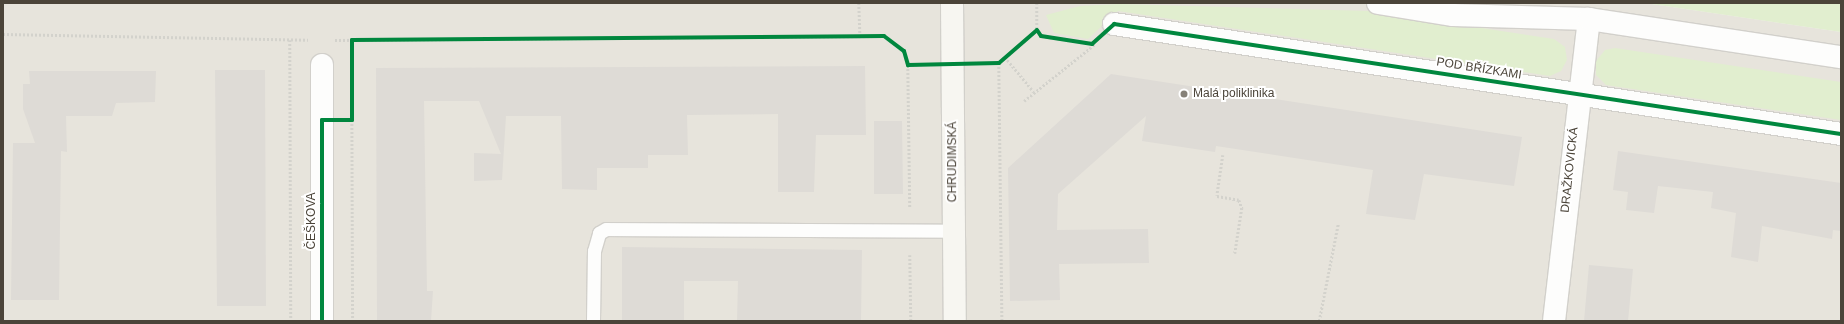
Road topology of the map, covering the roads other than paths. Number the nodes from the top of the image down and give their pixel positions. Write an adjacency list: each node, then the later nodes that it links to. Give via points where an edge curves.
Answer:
1 (952, 3): 10 (main road, CHRUDIMSKÁ)
2 (1378, 3): 4 (street, via 1468,16)
3 (1538, 3): 4 (street)
4 (1589, 19): 6 (street); 8 (street, DRAŽKOVICKÁ)
5 (1114, 24): 8 (street, POD BŘÍZKAMI)
6 (1841, 56)
7 (322, 65): 11 (street, ČEŠKOVA)
8 (1578, 94): 9 (street, POD BŘÍZKAMI); 14 (street, DRAŽKOVICKÁ)
9 (1841, 134)
10 (954, 231): 12 (lane, via 606,229 599,233 594,251); 13 (main road, CHRUDIMSKÁ)
11 (322, 321)
12 (593, 321)
13 (954, 321)
14 (1554, 321)

